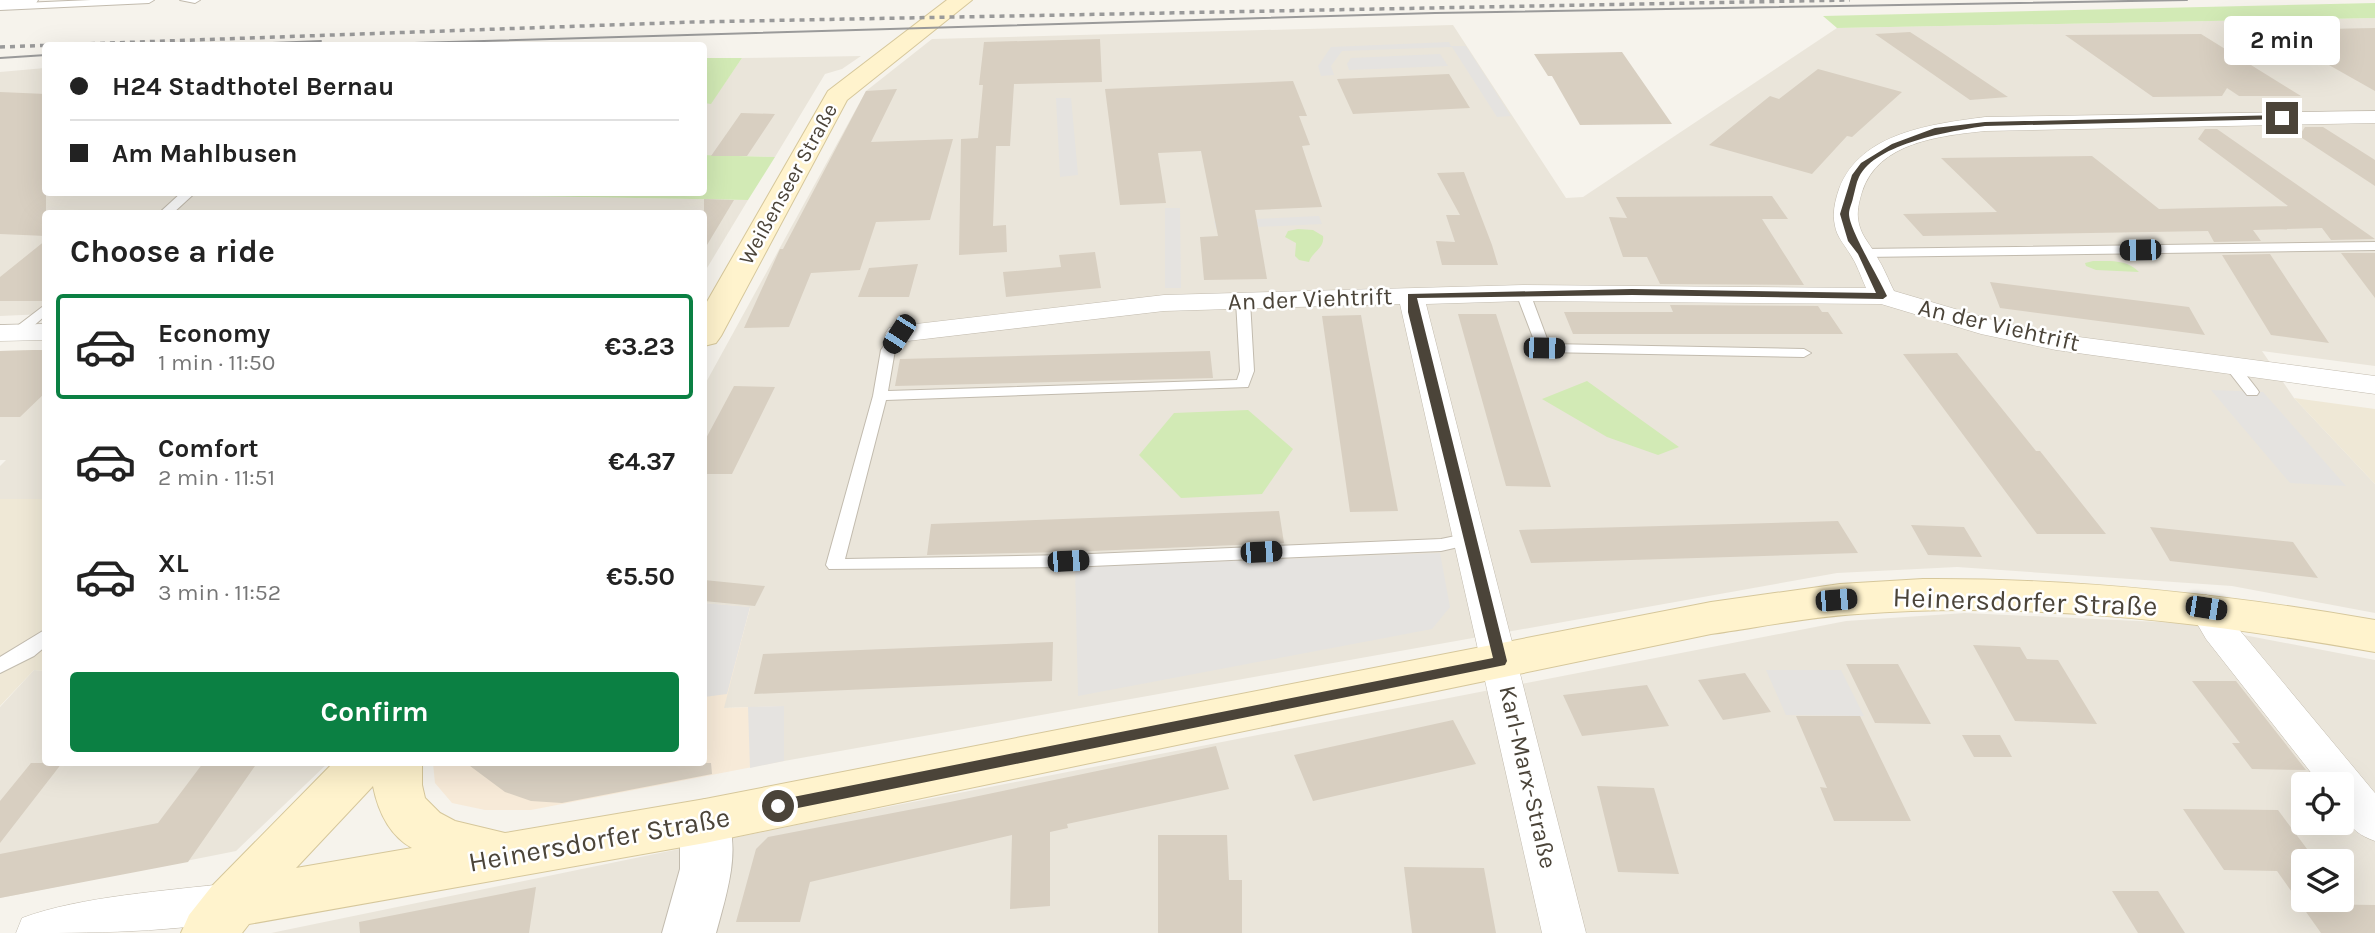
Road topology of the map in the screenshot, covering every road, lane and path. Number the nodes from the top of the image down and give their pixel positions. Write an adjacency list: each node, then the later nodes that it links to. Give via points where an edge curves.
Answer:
1 (27, 0): 6 (street)
2 (149, 0): 7 (lane)
3 (185, 0): 4 (lane)
4 (195, 0)
5 (961, 0): 18 (main road, Weißenseer Straße, via 837,96)
6 (0, 1)
7 (0, 7)
8 (2375, 117): 12 (street, via 1995,124 1935,131 1874,157 1854,177 1845,214 1853,241)
9 (185, 196): 10 (lane)
10 (169, 210)
11 (2375, 246): 12 (lane)
12 (1863, 253): 15 (street)
13 (1522, 293): 14 (street, An der Viehtrift); 15 (street, An der Viehtrift); 22 (lane, via 1544,348)
14 (1412, 296): 16 (street, An der Viehtrift); 27 (street, Karl-Marx-Straße)
15 (1883, 296): 23 (street, An der Viehtrift, via 2056,342)
16 (1243, 300): 21 (street, An der Viehtrift, via 1164,303); 26 (lane, via 1247,370 1243,384)
17 (42, 312): 20 (lane)
18 (707, 322)
19 (42, 332): 20 (street)
20 (8, 333)
21 (899, 334): 26 (lane, An der Viehtrift, via 888,350)
22 (1804, 353)
23 (2231, 365): 24 (street, An der Viehtrift); 25 (lane)
24 (2375, 385)
25 (2252, 392)
26 (880, 396): 27 (lane, An der Viehtrift, via 835,565 1068,561 1441,545)
27 (1470, 539): 31 (street, Karl-Marx-Straße)
28 (2206, 608): 29 (main road, Heinersdorfer Straße); 31 (main road, Heinersdorfer Straße, via 2063,598 1860,598 1711,618); 36 (street)
29 (2375, 636)
30 (42, 639): 32 (lane)
31 (1500, 661): 35 (main road, Heinersdorfer Straße); 41 (street, Karl-Marx-Straße)
32 (0, 666)
33 (362, 766): 38 (main road)
34 (398, 766): 37 (main road, via 400,802 421,829 471,848)
35 (705, 821): 37 (main road, Heinersdorfer Straße); 40 (street, via 706,869)
36 (2375, 823)
37 (518, 855): 38 (main road, Heinersdorfer Straße)
38 (219, 918): 39 (street, via 128,916)
39 (38, 933)
40 (688, 933)
41 (1564, 933)

